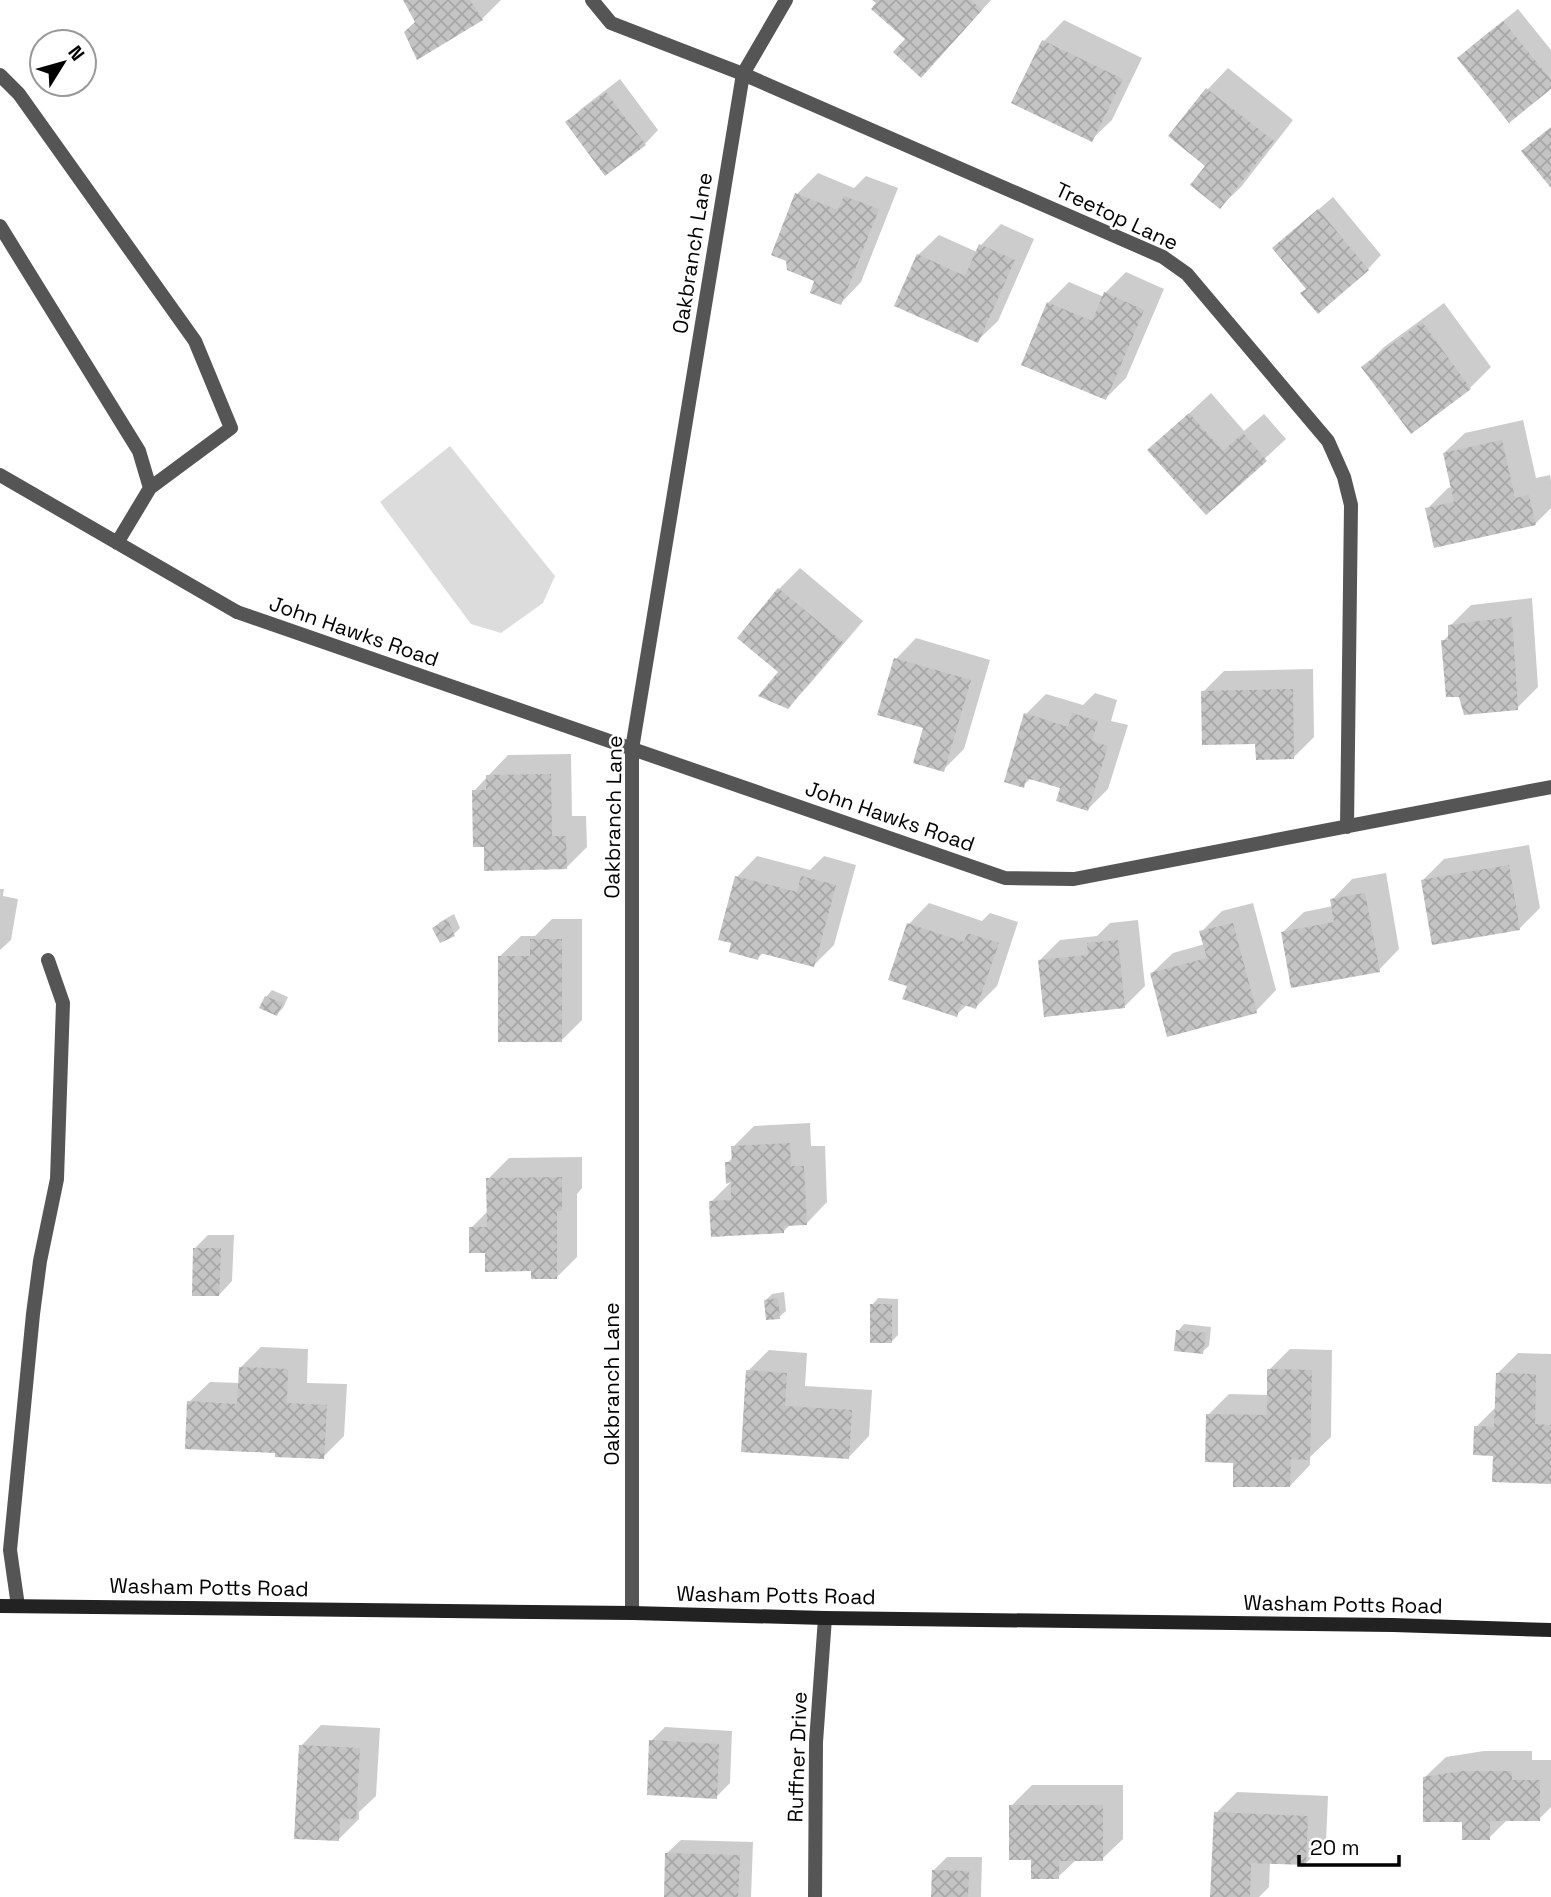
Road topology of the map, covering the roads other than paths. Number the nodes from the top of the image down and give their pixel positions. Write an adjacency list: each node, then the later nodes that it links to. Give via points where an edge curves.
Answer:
1 (592, 0): 3 (street, Treetop Lane, via 611,23)
2 (786, 0): 3 (street, Oakbranch Lane)
3 (743, 74): 9 (street, Oakbranch Lane); 11 (street, Treetop Lane, via 1163,257 1187,274 1328,441 1351,505)
4 (0, 75): 7 (street, via 19,94 195,341 232,428)
5 (0, 226): 7 (street, via 139,451)
6 (0, 475): 8 (street, John Hawks Road)
7 (150, 488): 8 (street)
8 (117, 543): 9 (street, John Hawks Road, via 237,612)
9 (632, 749): 11 (street, John Hawks Road, via 1005,878 1074,879); 15 (street, Oakbranch Lane)
10 (1551, 787): 11 (street, John Hawks Road)
11 (1347, 827)
12 (48, 960): 14 (street, via 62,1003 57,1180 40,1261 10,1550)
13 (0, 1606): 14 (street, Washam Potts Road)
14 (18, 1606): 15 (street, Washam Potts Road)
15 (632, 1613): 16 (street, Washam Potts Road)
16 (825, 1618): 17 (street, Washam Potts Road); 18 (street, Ruffner Drive, via 816,1742)
17 (1551, 1630)
18 (815, 1897)

